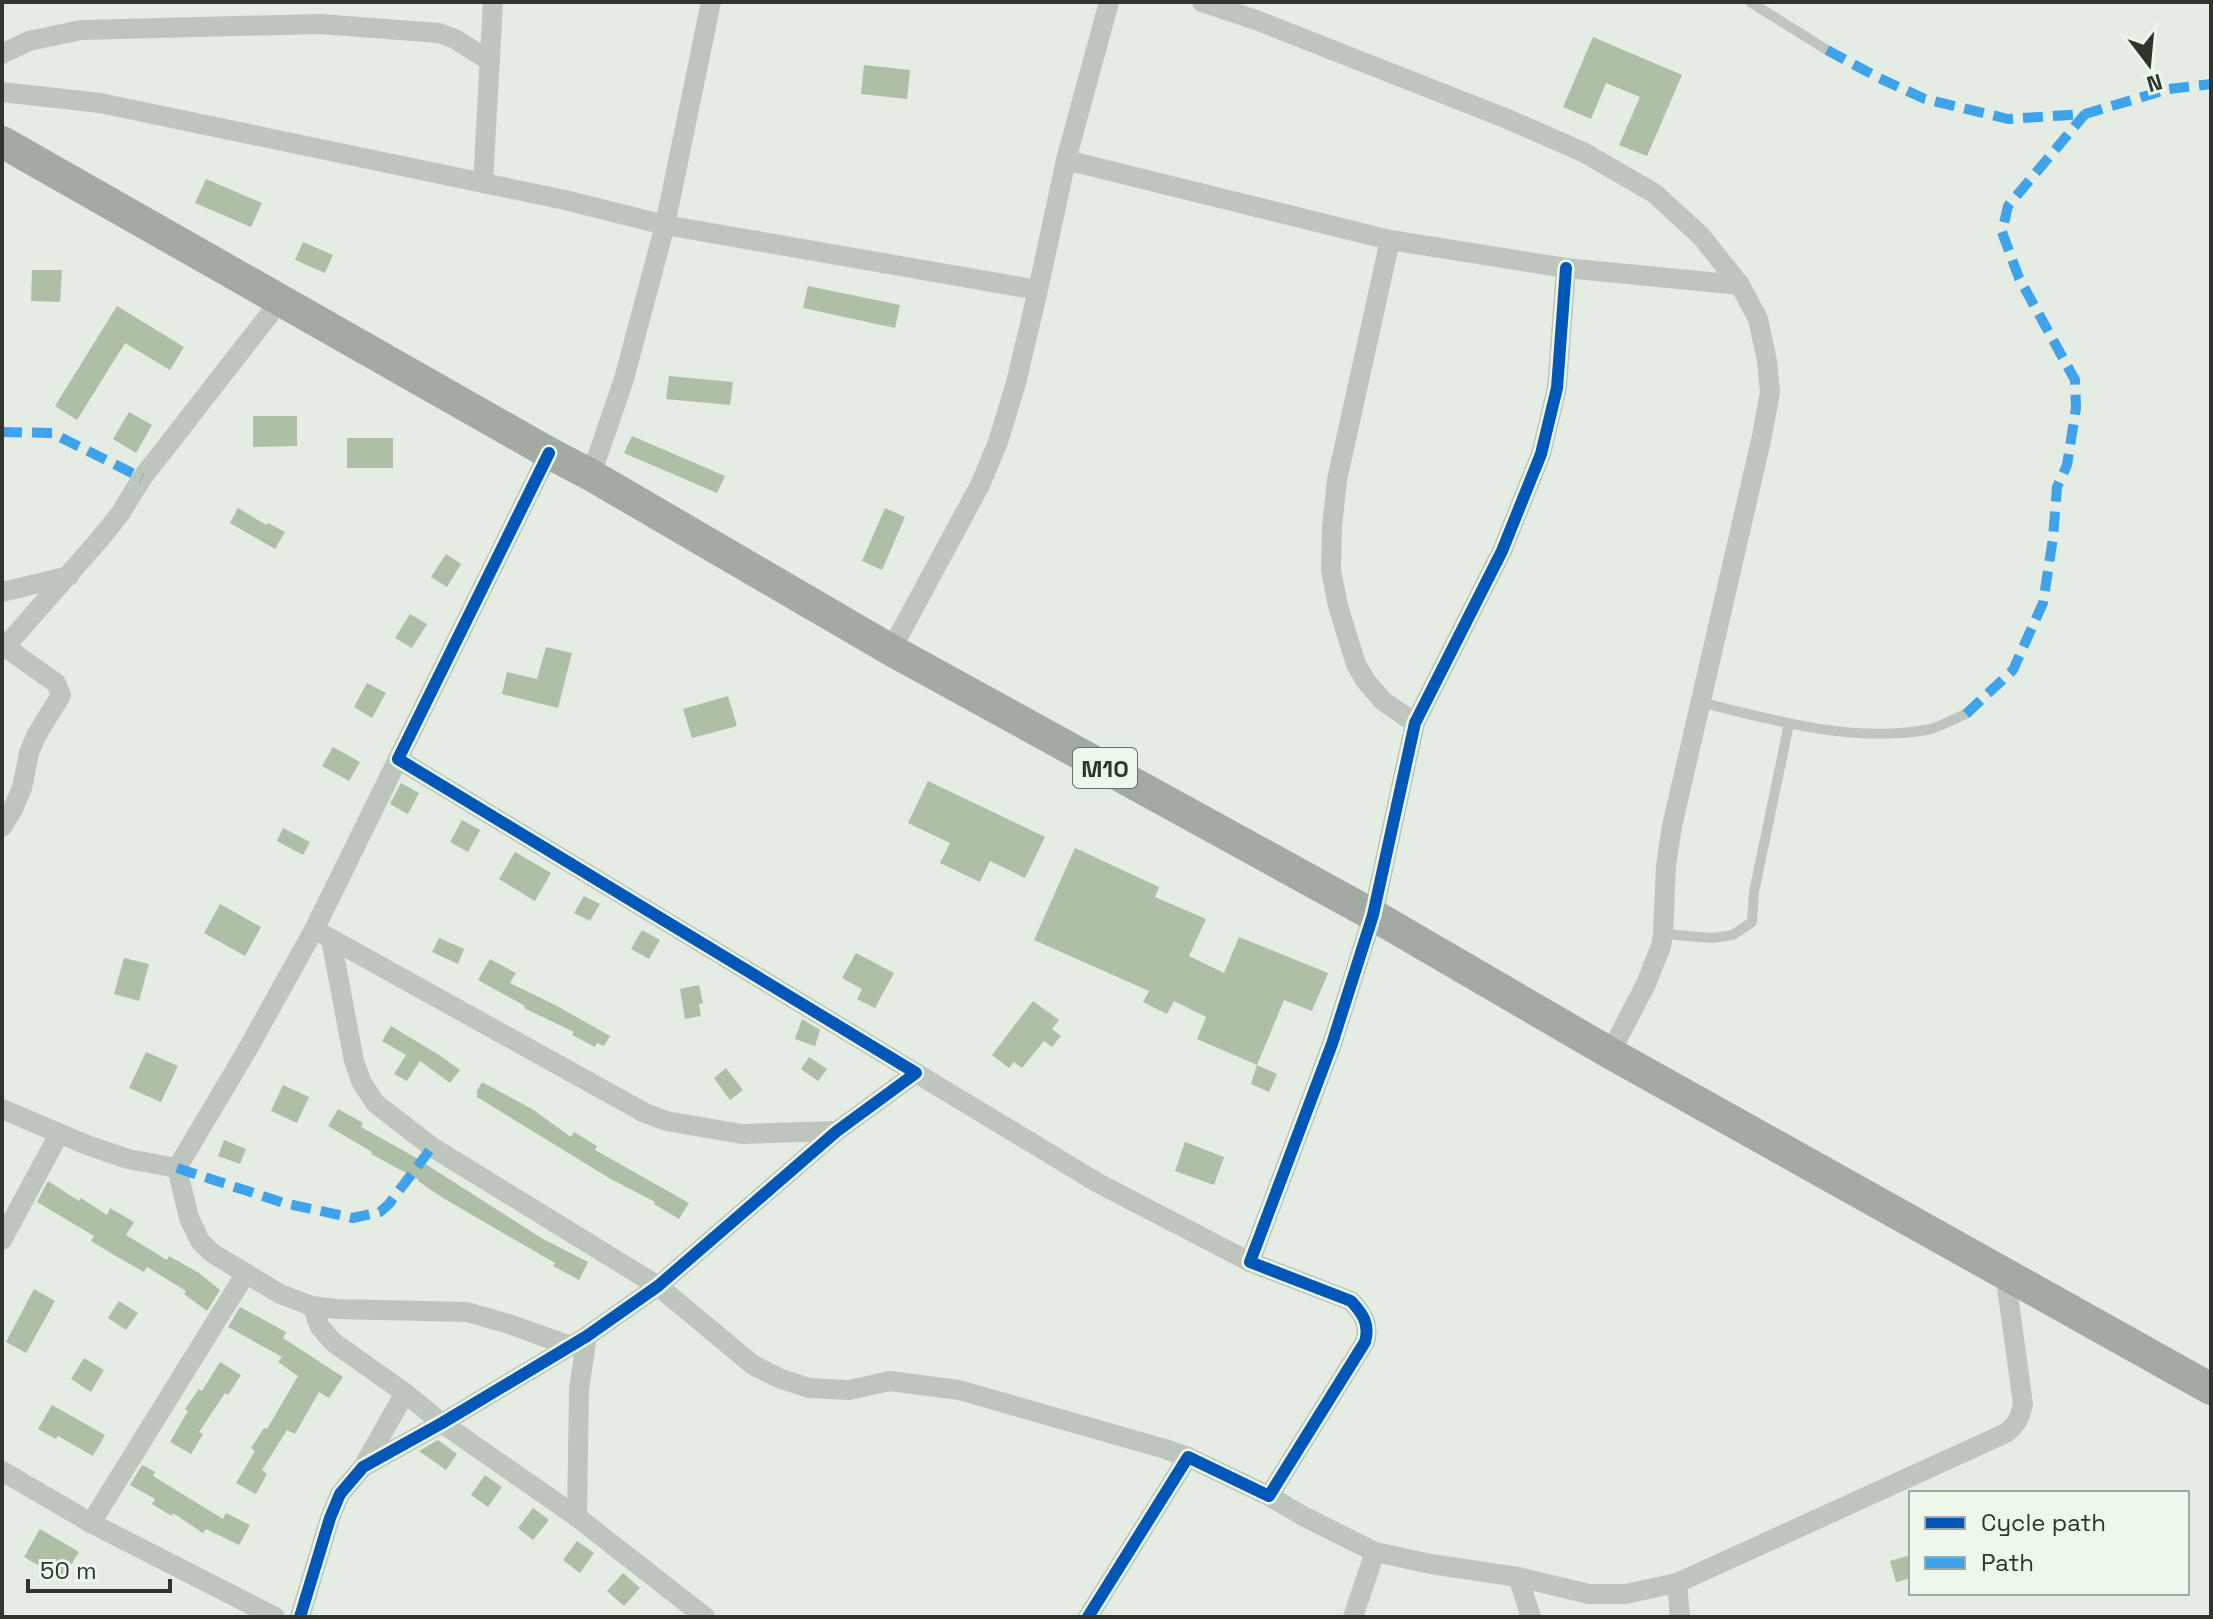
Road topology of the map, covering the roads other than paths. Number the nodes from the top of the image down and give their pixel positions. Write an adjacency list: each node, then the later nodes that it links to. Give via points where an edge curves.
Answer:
1 (493, 2): 8 (street)
2 (711, 2): 13 (street)
3 (1109, 2): 11 (street)
4 (1202, 2): 16 (street, via 1583,152 1654,193 1701,236)
5 (1750, 2): 6 (lane)
6 (1827, 50)
7 (2, 54): 8 (street, via 29,41 81,30 320,24 439,33)
8 (490, 61): 12 (street)
9 (2, 92): 12 (street, via 100,103)
10 (2, 142): 18 (main road, M10)
11 (1066, 160): 14 (street); 17 (street)
12 (483, 183): 13 (street)
13 (665, 225): 17 (street); 20 (street, via 624,379)
14 (1390, 240): 15 (street); 27 (street, via 1337,480 1331,570 1356,664 1383,701)
15 (1566, 268): 16 (street); 27 (street, via 1557,388 1541,454 1502,551)
16 (1740, 285): 25 (street, via 1758,319 1770,392)
17 (1038, 290): 24 (street, via 998,442)
18 (280, 301): 19 (main road, M10); 21 (street)
19 (549, 453): 20 (main road, M10); 29 (street)
20 (591, 475): 24 (main road, M10)
21 (69, 576): 22 (street); 23 (street)
22 (2, 592)
23 (3, 649): 30 (street, via 56,683 61,695 36,736 22,788)
24 (891, 650): 31 (main road, M10)
25 (1700, 702): 28 (lane); 33 (street, via 1668,853)
26 (1966, 714): 28 (lane, via 1929,730 1876,735)
27 (1415, 723): 31 (street)
28 (1789, 724): 33 (lane, via 1752,922 1733,935 1712,938)
29 (398, 759): 32 (street); 35 (street)
30 (2, 827)
31 (1373, 915): 34 (main road, M10); 41 (street, via 1332,1044)
32 (323, 934): 37 (street, via 645,1113 742,1134); 39 (street); 44 (street, via 354,1061 375,1103 432,1147)
33 (1663, 934): 34 (street, via 1646,984)
34 (1610, 1053): 43 (main road, M10)
35 (916, 1073): 37 (street); 41 (street, via 1098,1183)
36 (2, 1109): 38 (street)
37 (837, 1131): 44 (street)
38 (59, 1134): 39 (street, via 128,1159); 40 (street)
39 (177, 1168): 42 (street, via 200,1241)
40 (2, 1240)
41 (1250, 1262): 53 (street, via 1351,1301 1368,1331)
42 (246, 1273): 45 (street); 55 (street)
43 (2005, 1273): 47 (main road, M10); 58 (street, via 2023,1404 2016,1425)
44 (658, 1286): 46 (street); 50 (street, via 737,1354 781,1379 809,1388 849,1390 890,1381 959,1390)
45 (312, 1306): 46 (street, via 467,1312); 48 (street, via 333,1342)
46 (578, 1341): 49 (street); 54 (street)
47 (2211, 1389)
48 (405, 1393): 49 (street); 51 (street)
49 (442, 1423): 51 (street); 54 (street)
50 (1188, 1457): 53 (street); 62 (street)
51 (363, 1467): 60 (street, via 340,1494)
52 (2, 1471): 55 (street)
53 (1269, 1496): 56 (street)
54 (577, 1517): 61 (street)
55 (91, 1523): 59 (street)
56 (1375, 1552): 57 (street); 63 (street)
57 (1518, 1577): 58 (street, via 1607,1595); 64 (street)
58 (1677, 1583): 65 (street)
59 (275, 1617)
60 (300, 1617)
61 (705, 1617)
62 (1088, 1617)
63 (1353, 1617)
64 (1531, 1617)
65 (1680, 1617)

